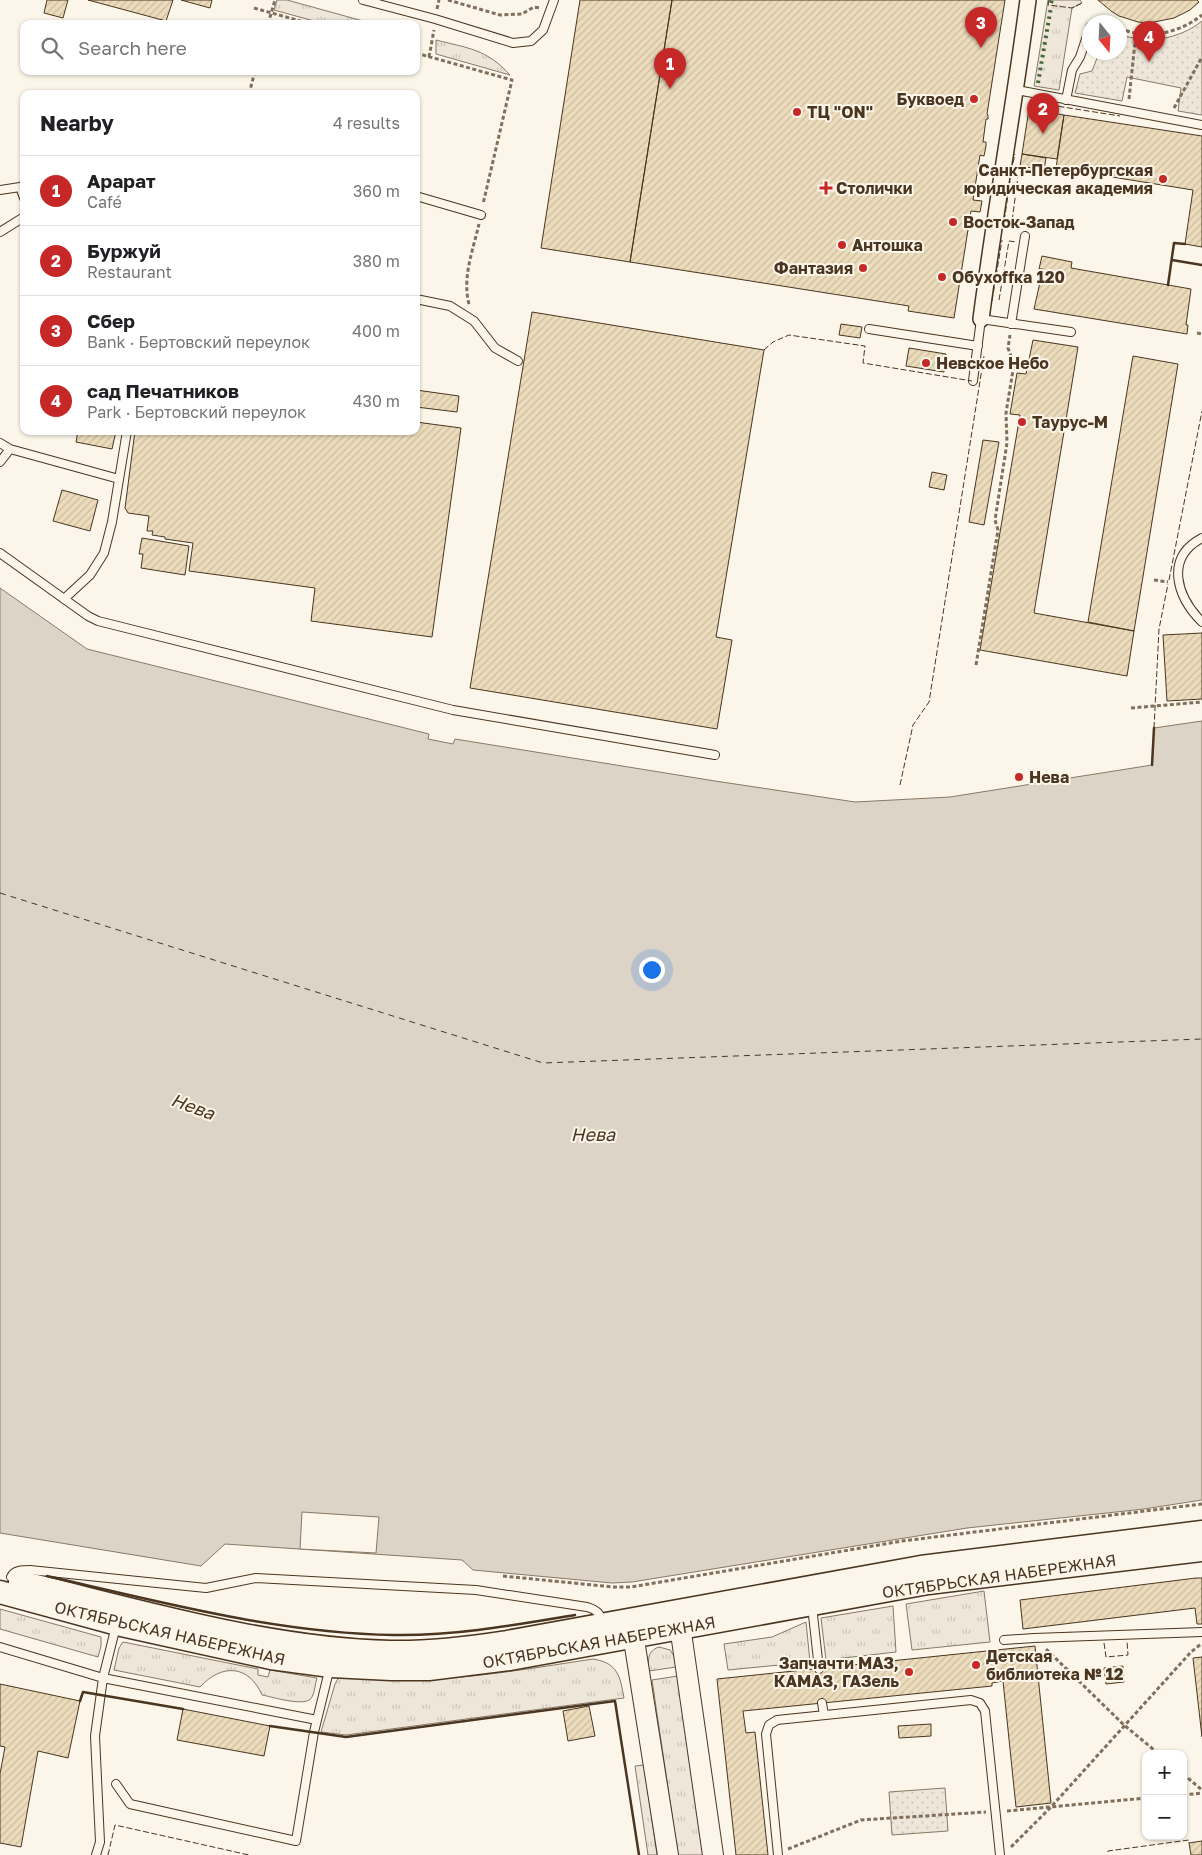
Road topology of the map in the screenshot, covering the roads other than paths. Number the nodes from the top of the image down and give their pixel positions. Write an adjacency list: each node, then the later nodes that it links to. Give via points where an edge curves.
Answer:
1 (363, 0): 2 (lane, via 513,43 531,41 543,30)
2 (554, 0)
3 (1028, 0): 5 (street)
4 (1082, 51): 6 (lane, via 1072,70)
5 (1016, 90): 6 (lane); 16 (street, via 992,231)
6 (1066, 100): 7 (lane)
7 (1202, 125)
8 (20, 186): 9 (lane)
9 (0, 190)
10 (420, 197): 11 (lane)
11 (481, 215)
12 (20, 220): 13 (lane)
13 (0, 232)
14 (1025, 236): 17 (lane)
15 (420, 300): 21 (lane, via 450,306 474,321 495,348)
16 (982, 319): 17 (lane); 20 (lane)
17 (1012, 324): 19 (lane)
18 (869, 329): 20 (lane)
19 (1071, 332)
20 (978, 346): 22 (lane)
21 (518, 361)
22 (973, 381)
23 (126, 435): 27 (lane)
24 (0, 443): 25 (lane)
25 (10, 449): 26 (lane); 27 (lane)
26 (0, 462)
27 (119, 479): 30 (lane, via 104,553 90,575)
28 (1202, 538): 31 (lane, via 1185,551 1178,565 1178,584 1192,612)
29 (0, 553): 30 (lane)
30 (64, 599): 32 (lane, via 98,621 453,710)
31 (1202, 622)
32 (715, 755)
33 (1202, 1532): 37 (main road, ОКТЯБРЬСКАЯ НАБЕРЕЖНАЯ, via 921,1567)
34 (1202, 1550): 36 (main road, ОКТЯБРЬСКАЯ НАБЕРЕЖНАЯ, via 928,1583)
35 (4, 1586): 38 (main road, ОКТЯБРЬСКАЯ НАБЕРЕЖНАЯ); 39 (main road, ОКТЯБРЬСКАЯ НАБЕРЕЖНАЯ, via 246,1636 390,1652 468,1648); 39 (lane, via 12,1574 30,1570 206,1588 256,1578 476,1590 588,1607 600,1614)
36 (812, 1604): 37 (main road, ОКТЯБРЬСКАЯ НАБЕРЕЖНАЯ); 45 (lane)
37 (679, 1619): 40 (main road, ОКТЯБРЬСКАЯ НАБЕРЕЖНАЯ); 54 (main road)
38 (117, 1624): 44 (main road, ОКТЯБРЬСКАЯ НАБЕРЕЖНАЯ, via 271,1658); 46 (lane)
39 (603, 1624): 40 (main road, ОКТЯБРЬСКАЯ НАБЕРЕЖНАЯ)
40 (632, 1627): 44 (main road, ОКТЯБРЬСКАЯ НАБЕРЕЖНАЯ, via 510,1658 429,1669); 53 (main road)
41 (1202, 1632): 42 (lane)
42 (1004, 1640)
43 (0, 1647): 46 (lane)
44 (331, 1666): 49 (lane)
45 (819, 1669)
46 (103, 1678): 49 (lane); 52 (lane, via 95,1736 100,1842)
47 (822, 1703): 48 (lane)
48 (824, 1715): 51 (lane, via 778,1720 769,1725 766,1734); 55 (lane, via 971,1700 980,1703 985,1712)
49 (317, 1720): 50 (lane, via 296,1841 130,1804)
50 (116, 1784)
51 (778, 1854)
52 (96, 1855)
53 (668, 1855)
54 (713, 1855)
55 (1000, 1855)

